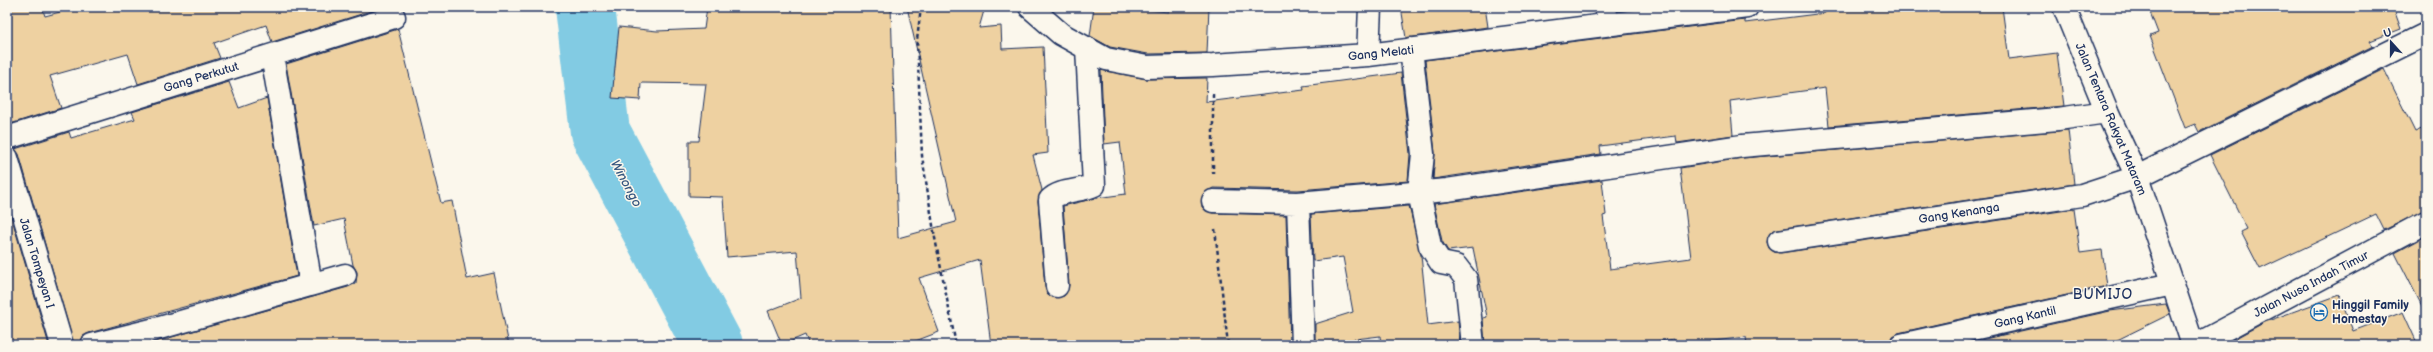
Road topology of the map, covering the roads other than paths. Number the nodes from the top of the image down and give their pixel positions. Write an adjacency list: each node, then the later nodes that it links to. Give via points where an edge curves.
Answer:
1 (1030, 7): 8 (street, Gang Melati, via 1062,34)
2 (1370, 7): 11 (street)
3 (1747, 7): 5 (street, Gang Melati)
4 (2064, 7): 12 (street, Jalan Tentara Rakyat Mataram)
5 (1608, 16): 9 (street, Gang Melati)
6 (394, 17): 10 (street, Gang Perkutut)
7 (2426, 34): 15 (street, Gang Kenanga)
8 (1087, 48): 11 (street, Gang Melati, via 1106,59 1147,67); 24 (street, via 1094,186 1086,190 1055,195 1050,200)
9 (1411, 50): 11 (street, Gang Melati); 16 (street, via 1423,154)
10 (272, 55): 13 (street, Gang Perkutut); 23 (street)
11 (1368, 55)
12 (2107, 112): 15 (street, Jalan Tentara Rakyat Mataram); 16 (street, via 2058,119 1742,146)
13 (7, 138)
14 (7, 158): 25 (street, Jalan Tompeyan I)
15 (2137, 177): 20 (street, Gang Kenanga, via 2082,195); 22 (street, Jalan Tentara Rakyat Mataram)
16 (1419, 192): 18 (street); 28 (street, via 1430,246 1441,264 1456,266 1466,279)
17 (1213, 201): 18 (street)
18 (1298, 203): 27 (street)
19 (2426, 222): 31 (street, Jalan Nusa Indah Timur)
20 (1779, 241)
21 (345, 275): 23 (street)
22 (2172, 284): 29 (street, Gang Kantil); 30 (street, Jalan Tentara Rakyat Mataram)
23 (311, 285): 26 (street)
24 (1057, 286)
25 (62, 345)
26 (92, 345)
27 (1303, 345)
28 (1473, 345)
29 (1901, 345)
30 (2193, 345)
31 (2196, 345)

